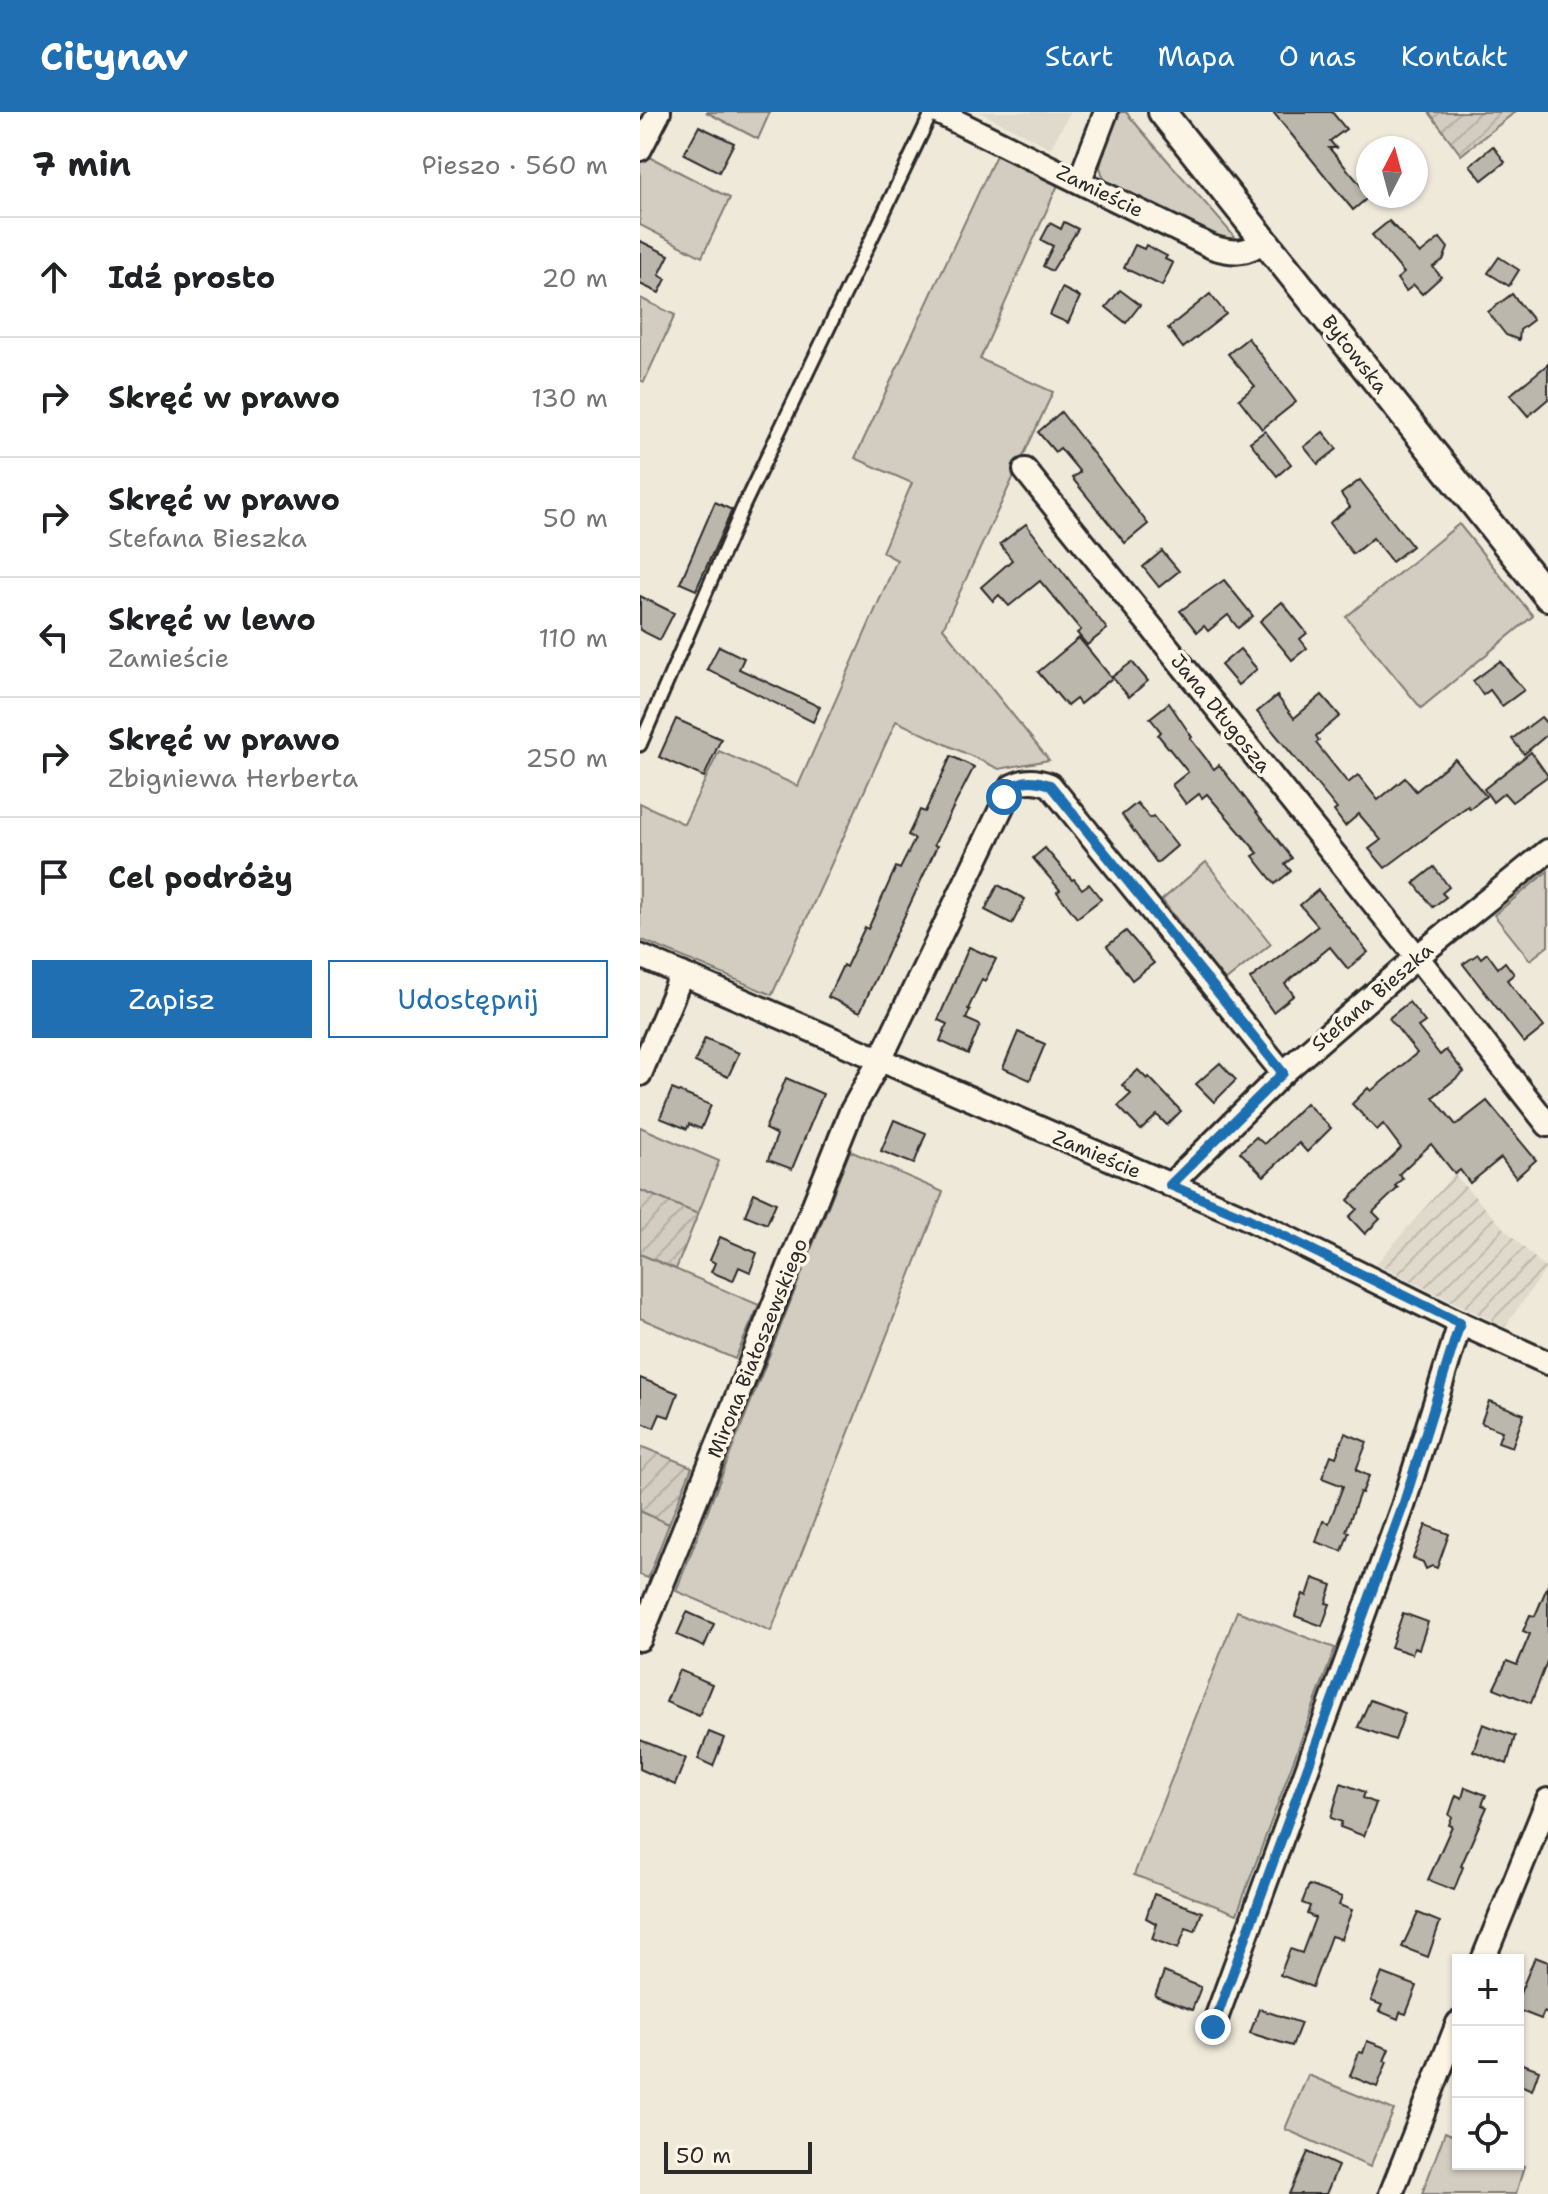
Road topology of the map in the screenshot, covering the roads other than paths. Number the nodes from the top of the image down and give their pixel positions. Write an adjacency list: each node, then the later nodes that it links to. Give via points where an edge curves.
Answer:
1 (659, 112): 5 (street)
2 (934, 112): 6 (street, Zamieście); 10 (lane, via 743,507)
3 (1106, 112): 6 (street)
4 (1162, 112): 7 (street, Bytowska)
5 (640, 149)
6 (1080, 180): 7 (street, Zamieście, via 1212,247 1249,251)
7 (1264, 240): 9 (street, Bytowska)
8 (1025, 470): 13 (street, Jana Długosza)
9 (1548, 597)
10 (640, 745)
11 (1548, 851): 13 (street, Stefana Bieszka)
12 (640, 956): 14 (street, Zamieście)
13 (1417, 957): 16 (street, Stefana Bieszka); 18 (street, Jana Długosza)
14 (682, 974): 15 (street, Zamieście); 17 (street)
15 (880, 1060): 16 (street, Mirona Białoszewskiego, via 1004,797 1012,786 1037,781 1059,795); 19 (street, Zamieście); 22 (street, Mirona Białoszewskiego, via 851,1112)
16 (1283, 1073): 19 (street, Stefana Bieszka)
17 (640, 1074)
18 (1548, 1125)
19 (1170, 1185): 20 (street, Zamieście)
20 (1460, 1323): 21 (street, Zamieście); 26 (street, via 1403,1506)
21 (1548, 1363)
22 (640, 1639)
23 (1548, 1800): 24 (street)
24 (1485, 1954)
25 (1457, 2026): 27 (street)
26 (1213, 2027)
27 (1391, 2194)

